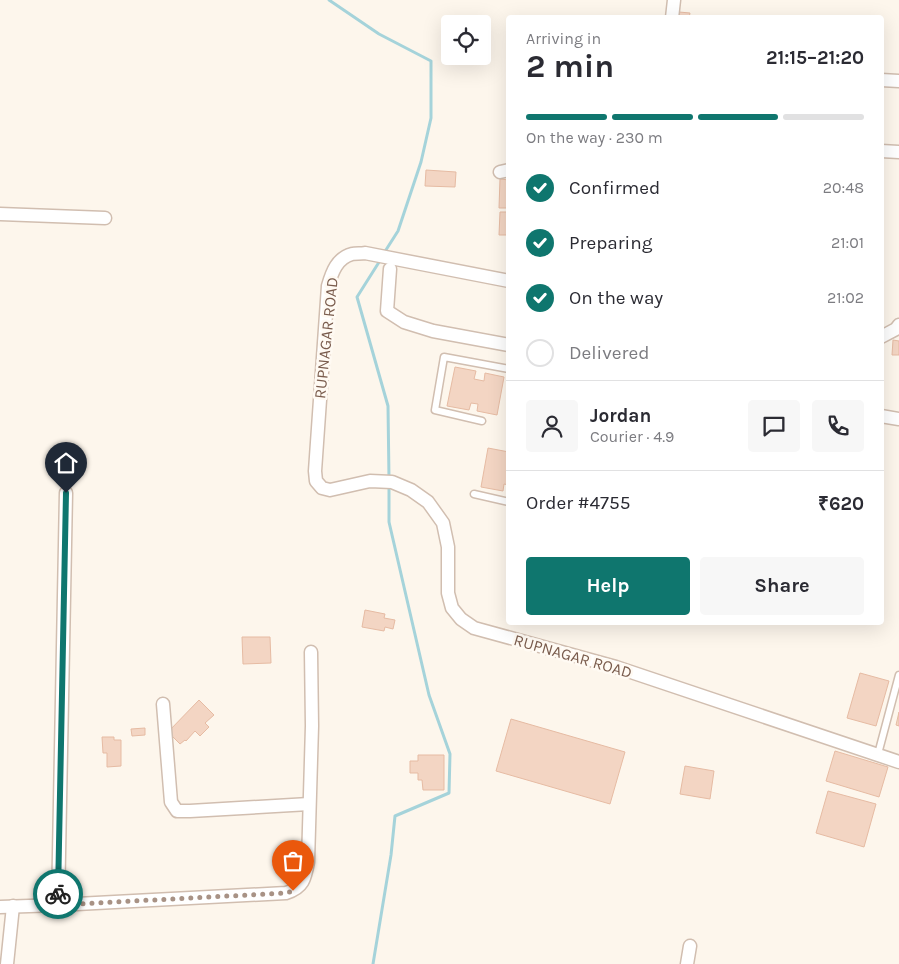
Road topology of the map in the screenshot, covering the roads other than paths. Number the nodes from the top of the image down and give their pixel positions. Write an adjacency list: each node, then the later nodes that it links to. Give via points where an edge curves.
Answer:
1 (674, 0): 2 (street)
2 (672, 15)
3 (884, 80): 4 (street)
4 (899, 81)
5 (884, 151): 6 (street)
6 (899, 152)
7 (0, 214): 8 (street)
8 (105, 218)
9 (390, 263): 10 (street, RUPNAGAR ROAD); 13 (street, via 387,311 404,322 433,331); 24 (street, RUPNAGAR ROAD, via 374,255 351,254 332,271 328,286 315,471 316,481 322,488 330,490 370,481 387,482 411,490 428,502 443,523 452,608 474,628 616,667)
10 (506, 281)
11 (899, 325): 12 (street)
12 (884, 335)
13 (506, 344)
14 (506, 368): 17 (lane, via 444,357 434,410)
15 (884, 416): 16 (street)
16 (899, 418)
17 (482, 420)
18 (66, 493): 27 (street)
19 (474, 494): 20 (lane)
20 (506, 501)
21 (311, 652): 26 (street)
22 (899, 675): 24 (lane)
23 (163, 704): 26 (street, via 171,802 177,811)
24 (878, 754): 25 (street, RUPNAGAR ROAD)
25 (899, 762)
26 (309, 804): 27 (street, via 308,862 301,885 293,891)
27 (58, 905): 28 (street)
28 (13, 906): 29 (street); 31 (street)
29 (0, 907)
30 (690, 946): 32 (street)
31 (6, 964)
32 (687, 964)

